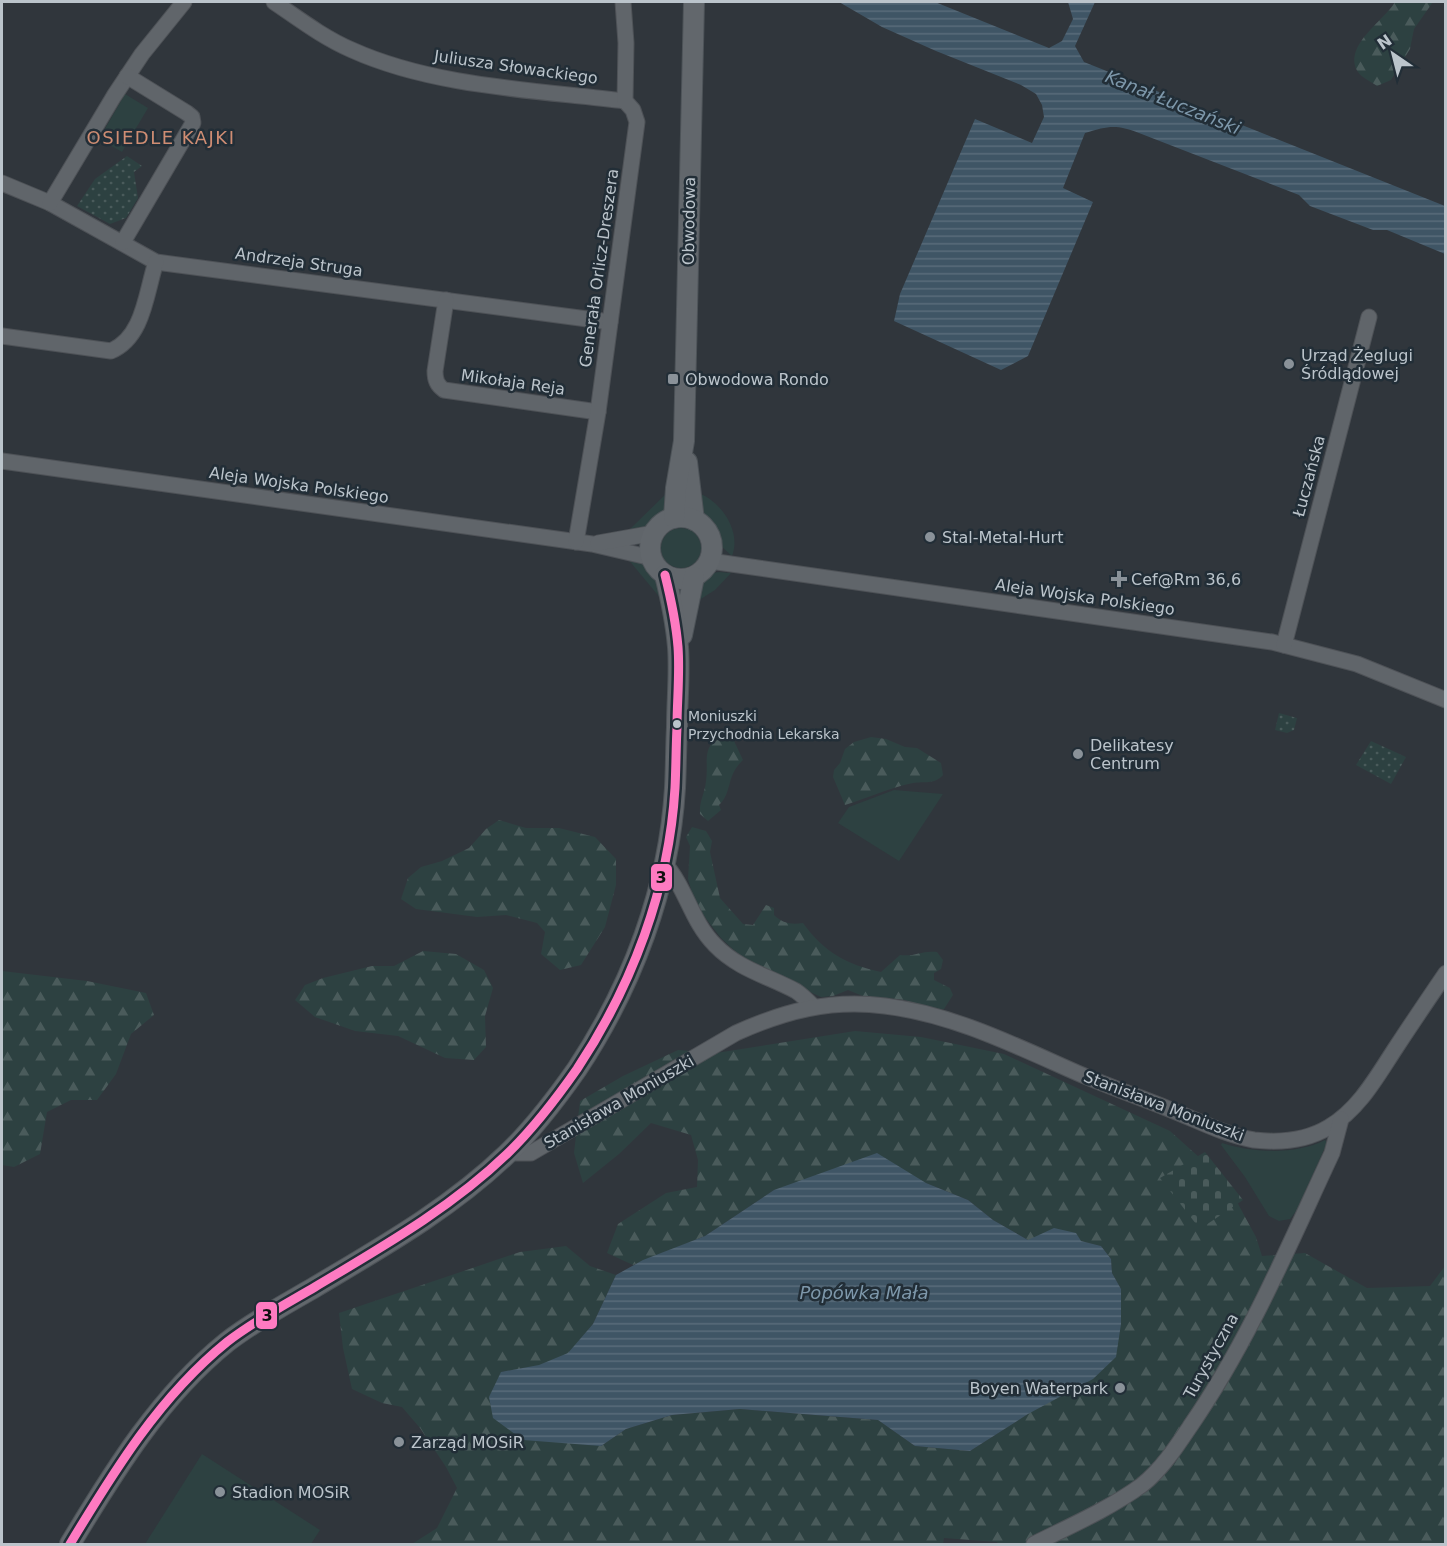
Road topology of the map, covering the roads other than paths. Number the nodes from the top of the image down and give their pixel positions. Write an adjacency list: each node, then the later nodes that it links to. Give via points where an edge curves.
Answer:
1 (184, 2): 5 (street)
2 (274, 2): 6 (street, Juliusza Słowackiego, via 350,49 419,71 452,80)
3 (623, 2): 6 (street, Generała Orlicz-Dreszera)
4 (694, 2): 17 (main road, Obwodowa, via 684,441 676,488)
5 (127, 76): 8 (street); 9 (street, via 187,113 193,123)
6 (625, 101): 13 (street, Generała Orlicz-Dreszera, via 637,122)
7 (2, 183): 8 (street, Andrzeja Struga)
8 (50, 203): 9 (street, Andrzeja Struga)
9 (123, 242): 10 (street, Andrzeja Struga)
10 (156, 262): 11 (street, Andrzeja Struga); 14 (street, via 134,332 118,348 111,351)
11 (446, 300): 13 (street, Andrzeja Struga); 15 (street, Mikołaja Reja, via 435,371 441,388)
12 (1368, 317): 24 (street, Łuczańska)
13 (610, 322): 15 (street, Generała Orlicz-Dreszera)
14 (2, 336)
15 (598, 412): 19 (street, Generała Orlicz-Dreszera)
16 (2, 461): 19 (street, Aleja Wojska Polskiego)
17 (684, 519): 18 (main road, via 663,524); 21 (main road, via 701,524 711,537)
18 (654, 533): 19 (street, Aleja Wojska Polskiego); 20 (main road)
19 (584, 543): 20 (street, Aleja Wojska Polskiego)
20 (652, 558): 22 (main road)
21 (710, 561): 23 (main road); 24 (street, Aleja Wojska Polskiego)
22 (665, 575): 23 (main road, via 679,579); 25 (main road)
23 (694, 577): 25 (main road)
24 (1284, 645): 26 (street, Aleja Wojska Polskiego, via 1357,664)
25 (679, 650): 27 (main road, via 675,790)
26 (1446, 700)
27 (664, 863): 29 (street, via 675,874 695,919 715,946 746,969 798,992); 31 (main road, via 635,963 608,1017 570,1079)
28 (1446, 973): 30 (street, Stanisława Moniuszki, via 1356,1106)
29 (813, 1006): 30 (street, Stanisława Moniuszki, via 886,1006 979,1030 1075,1072 1251,1139 1297,1140 1313,1136); 31 (street, Stanisława Moniuszki, via 766,1019 736,1034 531,1153)
30 (1341, 1119): 33 (street, Turystyczna, via 1332,1153 1237,1349 1169,1456 1143,1484)
31 (508, 1153): 32 (main road, via 460,1194 405,1232 253,1324 218,1350 144,1429)
32 (70, 1545)
33 (1034, 1545)

